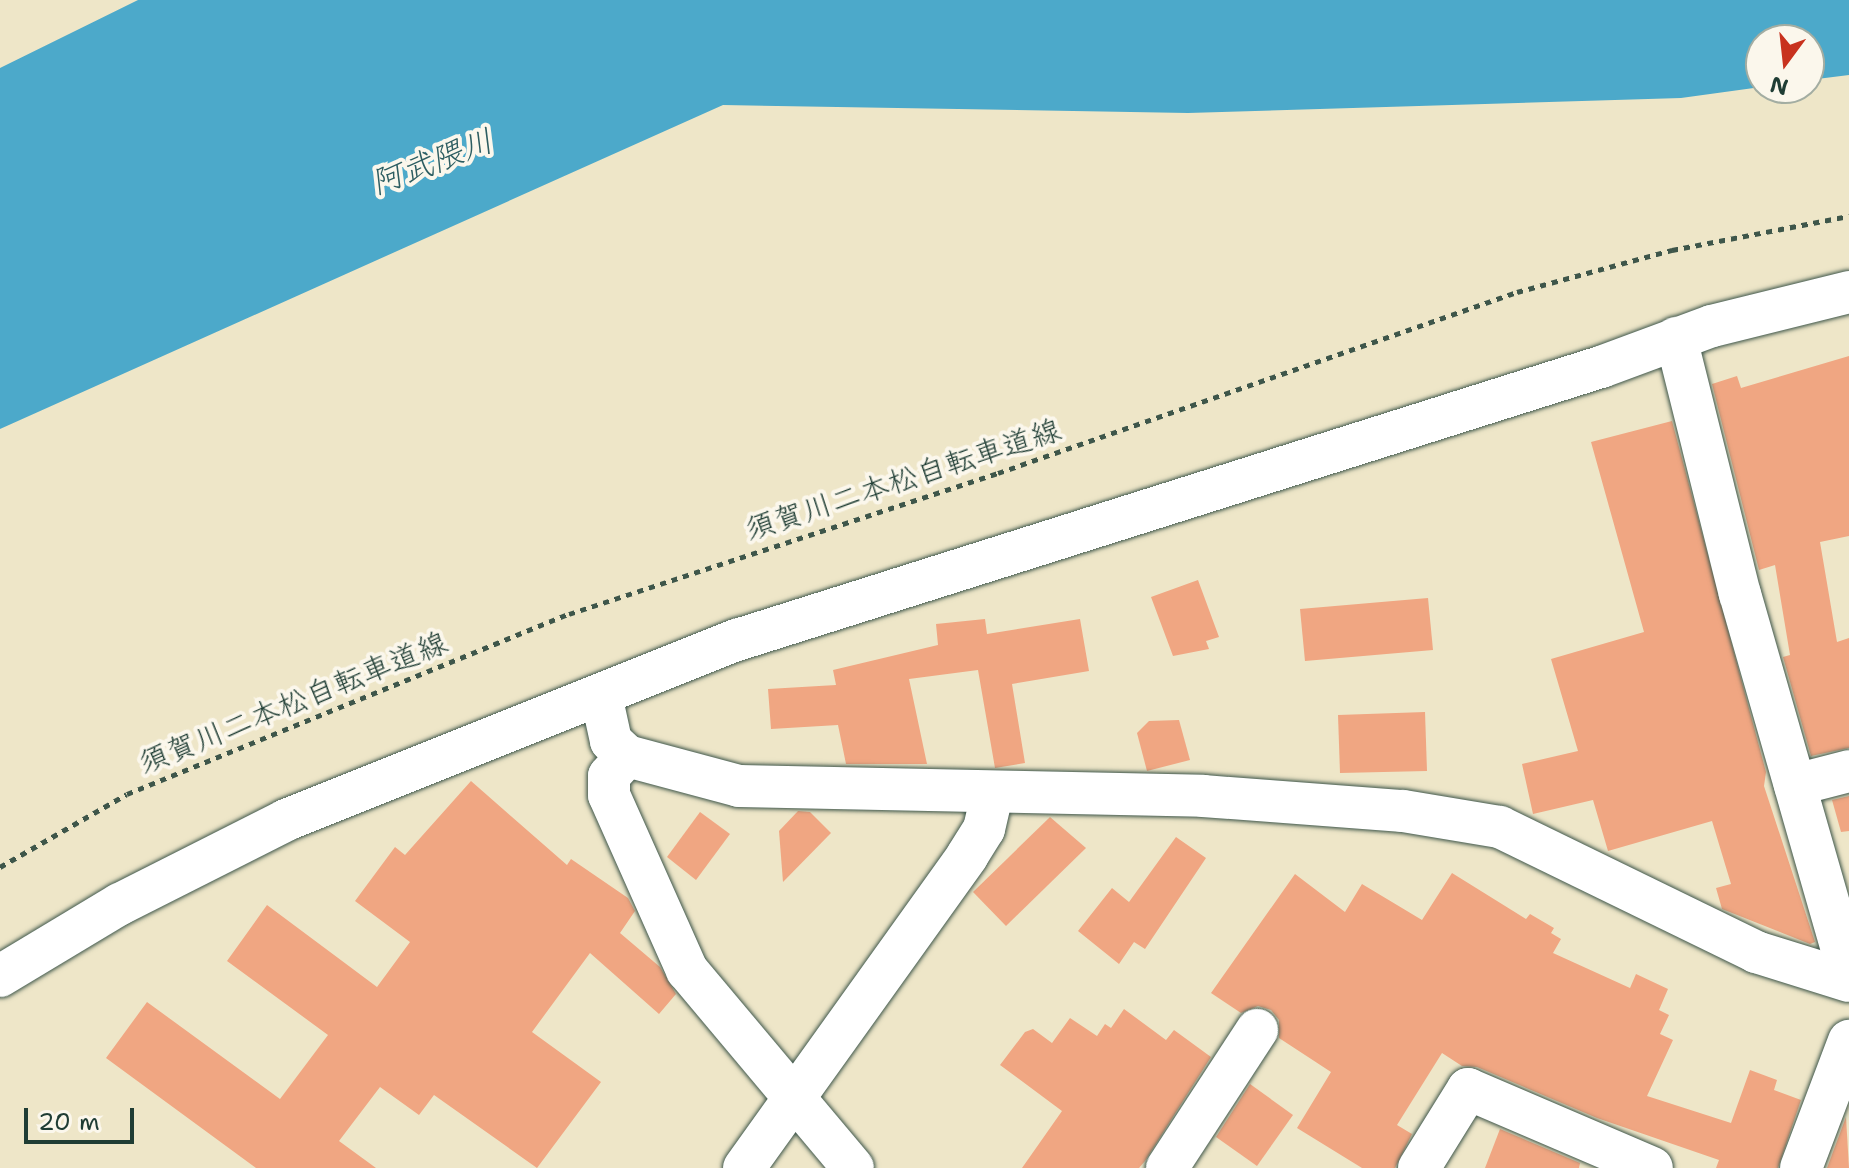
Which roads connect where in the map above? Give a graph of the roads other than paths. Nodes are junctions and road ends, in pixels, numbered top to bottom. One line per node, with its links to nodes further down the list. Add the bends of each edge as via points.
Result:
1 (1849, 292): 2 (street)
2 (1676, 338): 3 (street, via 1601,367 909,582 737,640); 6 (street, via 1740,594)
3 (601, 695): 4 (street, via 611,741); 9 (street, via 286,820 120,904)
4 (627, 756): 7 (street, via 739,786); 13 (street, via 609,776 609,795 679,954 709,999)
5 (1849, 771): 6 (street)
6 (1795, 785): 8 (street)
7 (992, 793): 10 (street, via 1054,790 1325,804 1500,827 1756,952); 13 (street, via 984,829)
8 (1849, 974)
9 (0, 976)
10 (1849, 981)
11 (1257, 1030): 16 (street)
12 (1849, 1041): 19 (street)
13 (796, 1096): 14 (street); 15 (street)
14 (744, 1168)
15 (853, 1168)
16 (1167, 1168)
17 (1419, 1168): 18 (street, via 1468,1089)
18 (1652, 1168)
19 (1801, 1168)

